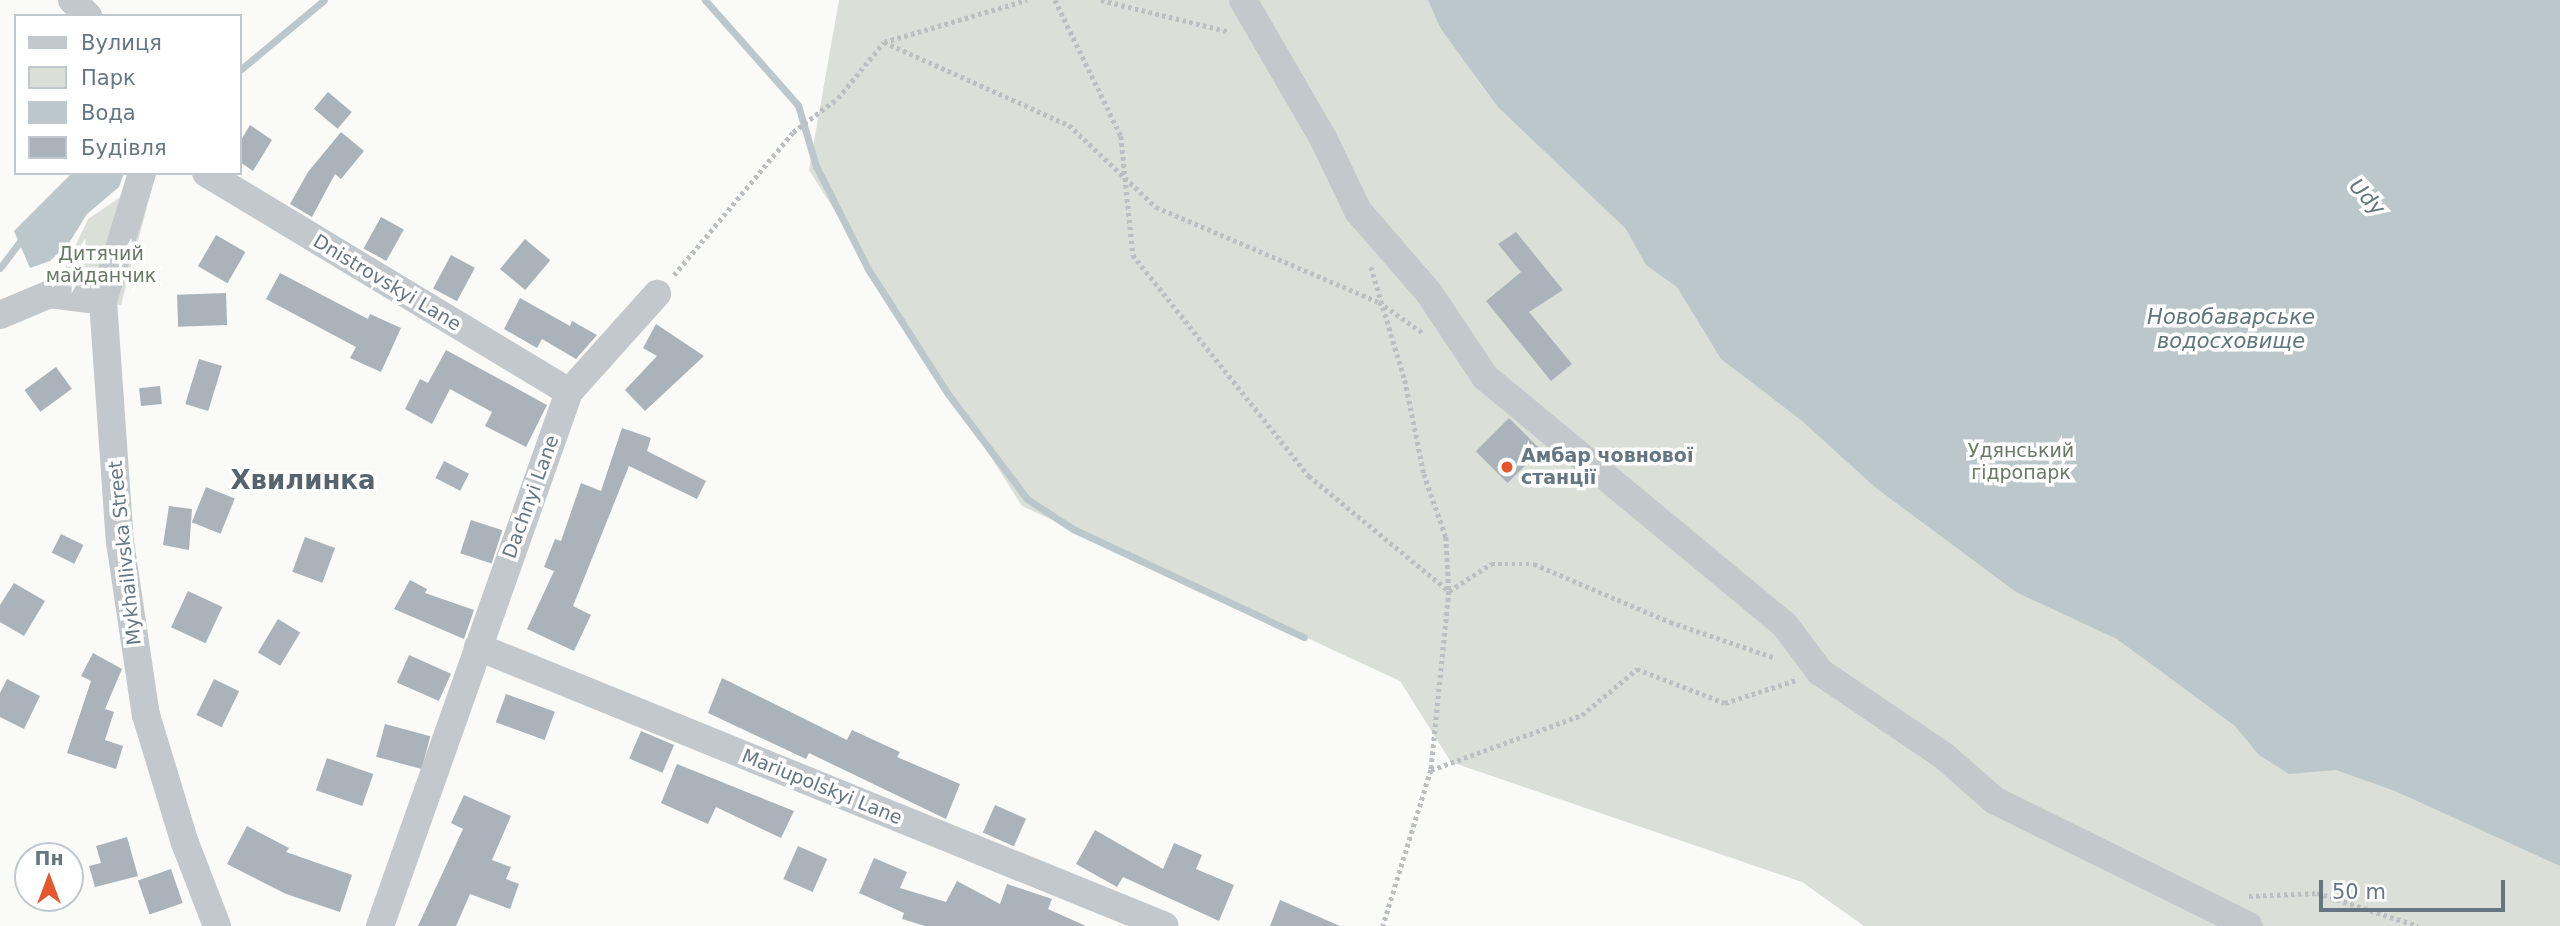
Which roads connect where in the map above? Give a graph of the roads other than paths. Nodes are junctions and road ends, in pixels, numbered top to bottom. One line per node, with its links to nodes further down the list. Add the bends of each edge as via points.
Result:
1 (72, 0): 3 (street)
2 (1243, 0): 14 (street, via 1358,211 1429,293 1485,376 1784,624 1821,672 1944,757 1994,800)
3 (86, 14)
4 (141, 175): 7 (street, Mykhailivska Street)
5 (209, 175): 9 (street, Dnistrovskyi Lane)
6 (657, 294): 9 (street, Dachnyi Lane)
7 (103, 301): 8 (street, via 50,294); 11 (street, Mykhailivska Street, via 120,542 146,715 185,843)
8 (0, 315)
9 (569, 392): 10 (street, Dachnyi Lane)
10 (478, 647): 12 (street, Dachnyi Lane); 13 (street, Mariupolskyi Lane)
11 (217, 926)
12 (380, 926)
13 (1165, 926)
14 (2249, 926)

